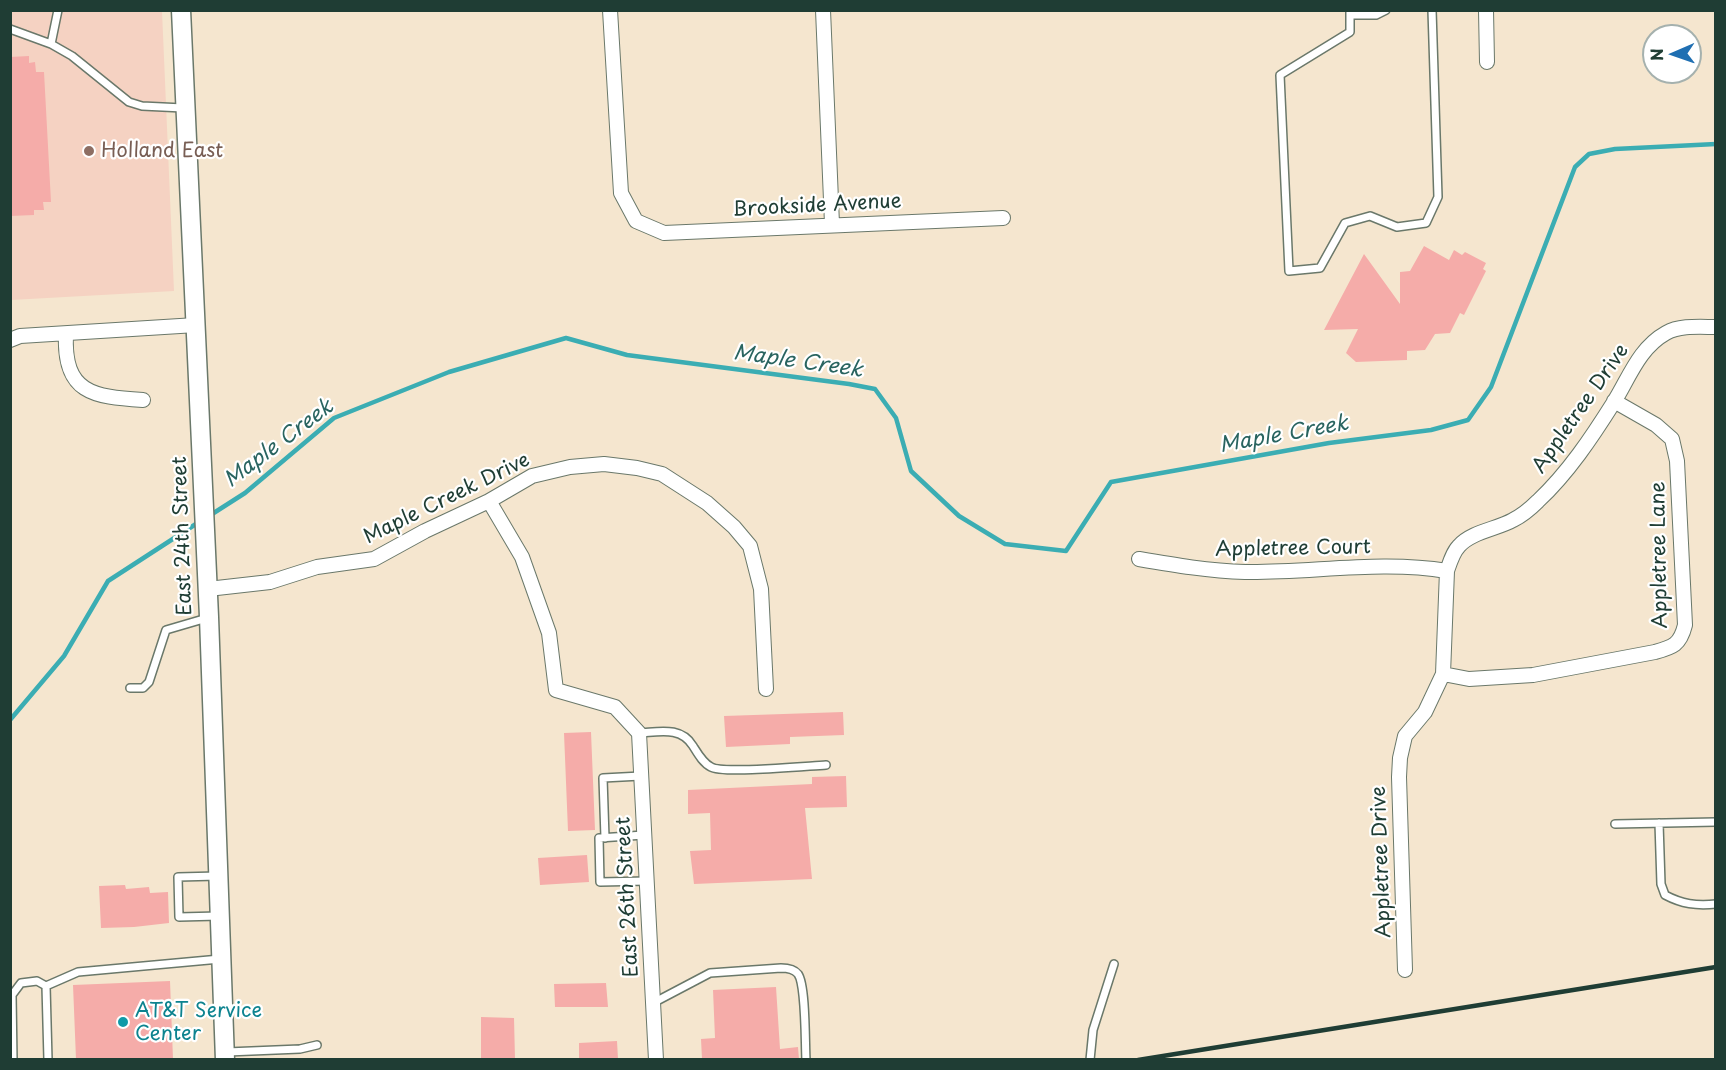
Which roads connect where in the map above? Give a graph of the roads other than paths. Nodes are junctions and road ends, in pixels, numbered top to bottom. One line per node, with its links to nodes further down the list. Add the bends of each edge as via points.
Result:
1 (57, 10): 10 (lane)
2 (181, 10): 12 (street, East 24th Street)
3 (610, 10): 14 (street, Brookside Avenue, via 621,193 636,221 664,233)
4 (823, 10): 14 (street)
5 (1386, 10): 8 (lane, via 1376,15)
6 (1432, 10): 8 (lane, via 1438,197 1426,223 1396,227 1370,216 1345,223 1320,268 1289,271 1280,75 1350,32)
7 (1486, 10): 11 (street)
8 (1350, 13)
9 (10, 29): 10 (lane)
10 (51, 44): 12 (lane, via 129,102)
11 (1487, 62)
12 (186, 108): 15 (street, East 24th Street)
13 (1003, 218): 14 (street, Brookside Avenue)
14 (832, 224)
15 (196, 325): 17 (street); 24 (street, East 24th Street)
16 (1716, 327): 20 (street, Appletree Drive, via 1667,332 1638,359)
17 (66, 334): 18 (street); 19 (street, via 69,371 79,384 111,398)
18 (10, 340)
19 (143, 400)
20 (1614, 401): 23 (street, Appletree Drive, via 1560,478 1537,502 1514,520 1459,545); 26 (street, Appletree Lane, via 1672,439 1677,461 1685,626 1682,637 1673,647 1655,652 1533,675 1469,679)
21 (489, 501): 24 (street, Maple Creek Drive, via 374,559 317,567 270,582); 28 (street, Maple Creek Drive, via 532,476 604,464 662,474 707,503 750,546 761,589); 29 (street, via 522,557 549,633 556,690 615,707)
22 (1139, 559): 23 (street, Appletree Court, via 1246,572 1418,566)
23 (1448, 571): 26 (street, Appletree Drive)
24 (208, 589): 25 (street, East 24th Street)
25 (209, 617): 27 (lane, via 166,630 149,682 142,688); 37 (street, East 24th Street)
26 (1443, 674): 43 (street, Appletree Drive, via 1425,712 1405,736 1400,758)
27 (130, 688)
28 (766, 689)
29 (639, 733): 30 (lane, via 677,732 690,741 712,768); 31 (street, East 26th Street)
30 (826, 765)
31 (641, 776): 35 (street, East 26th Street); 36 (lane, via 603,778)
32 (1716, 822): 33 (lane)
33 (1659, 823): 34 (lane); 39 (lane, via 1661,884 1665,896 1696,906)
34 (1615, 824)
35 (644, 835): 36 (lane); 38 (street, East 26th Street)
36 (605, 837): 38 (lane, via 599,838 600,882)
37 (218, 876): 40 (street, East 24th Street); 40 (lane, via 178,877 179,918)
38 (647, 881): 45 (street, East 26th Street)
39 (1716, 904)
40 (219, 916): 41 (street, East 24th Street)
41 (221, 959): 44 (lane, via 78,972); 47 (street, East 24th Street)
42 (1114, 964): 52 (lane, via 1093,1030)
43 (1405, 970)
44 (46, 986): 48 (lane, via 37,981 21,983 12,995); 49 (lane)
45 (653, 1003): 50 (street, East 26th Street); 51 (lane, via 710,974 790,969 798,974 803,990)
46 (317, 1045): 47 (lane)
47 (224, 1056)
48 (13, 1059)
49 (48, 1059)
50 (656, 1059)
51 (806, 1059)
52 (1090, 1059)

